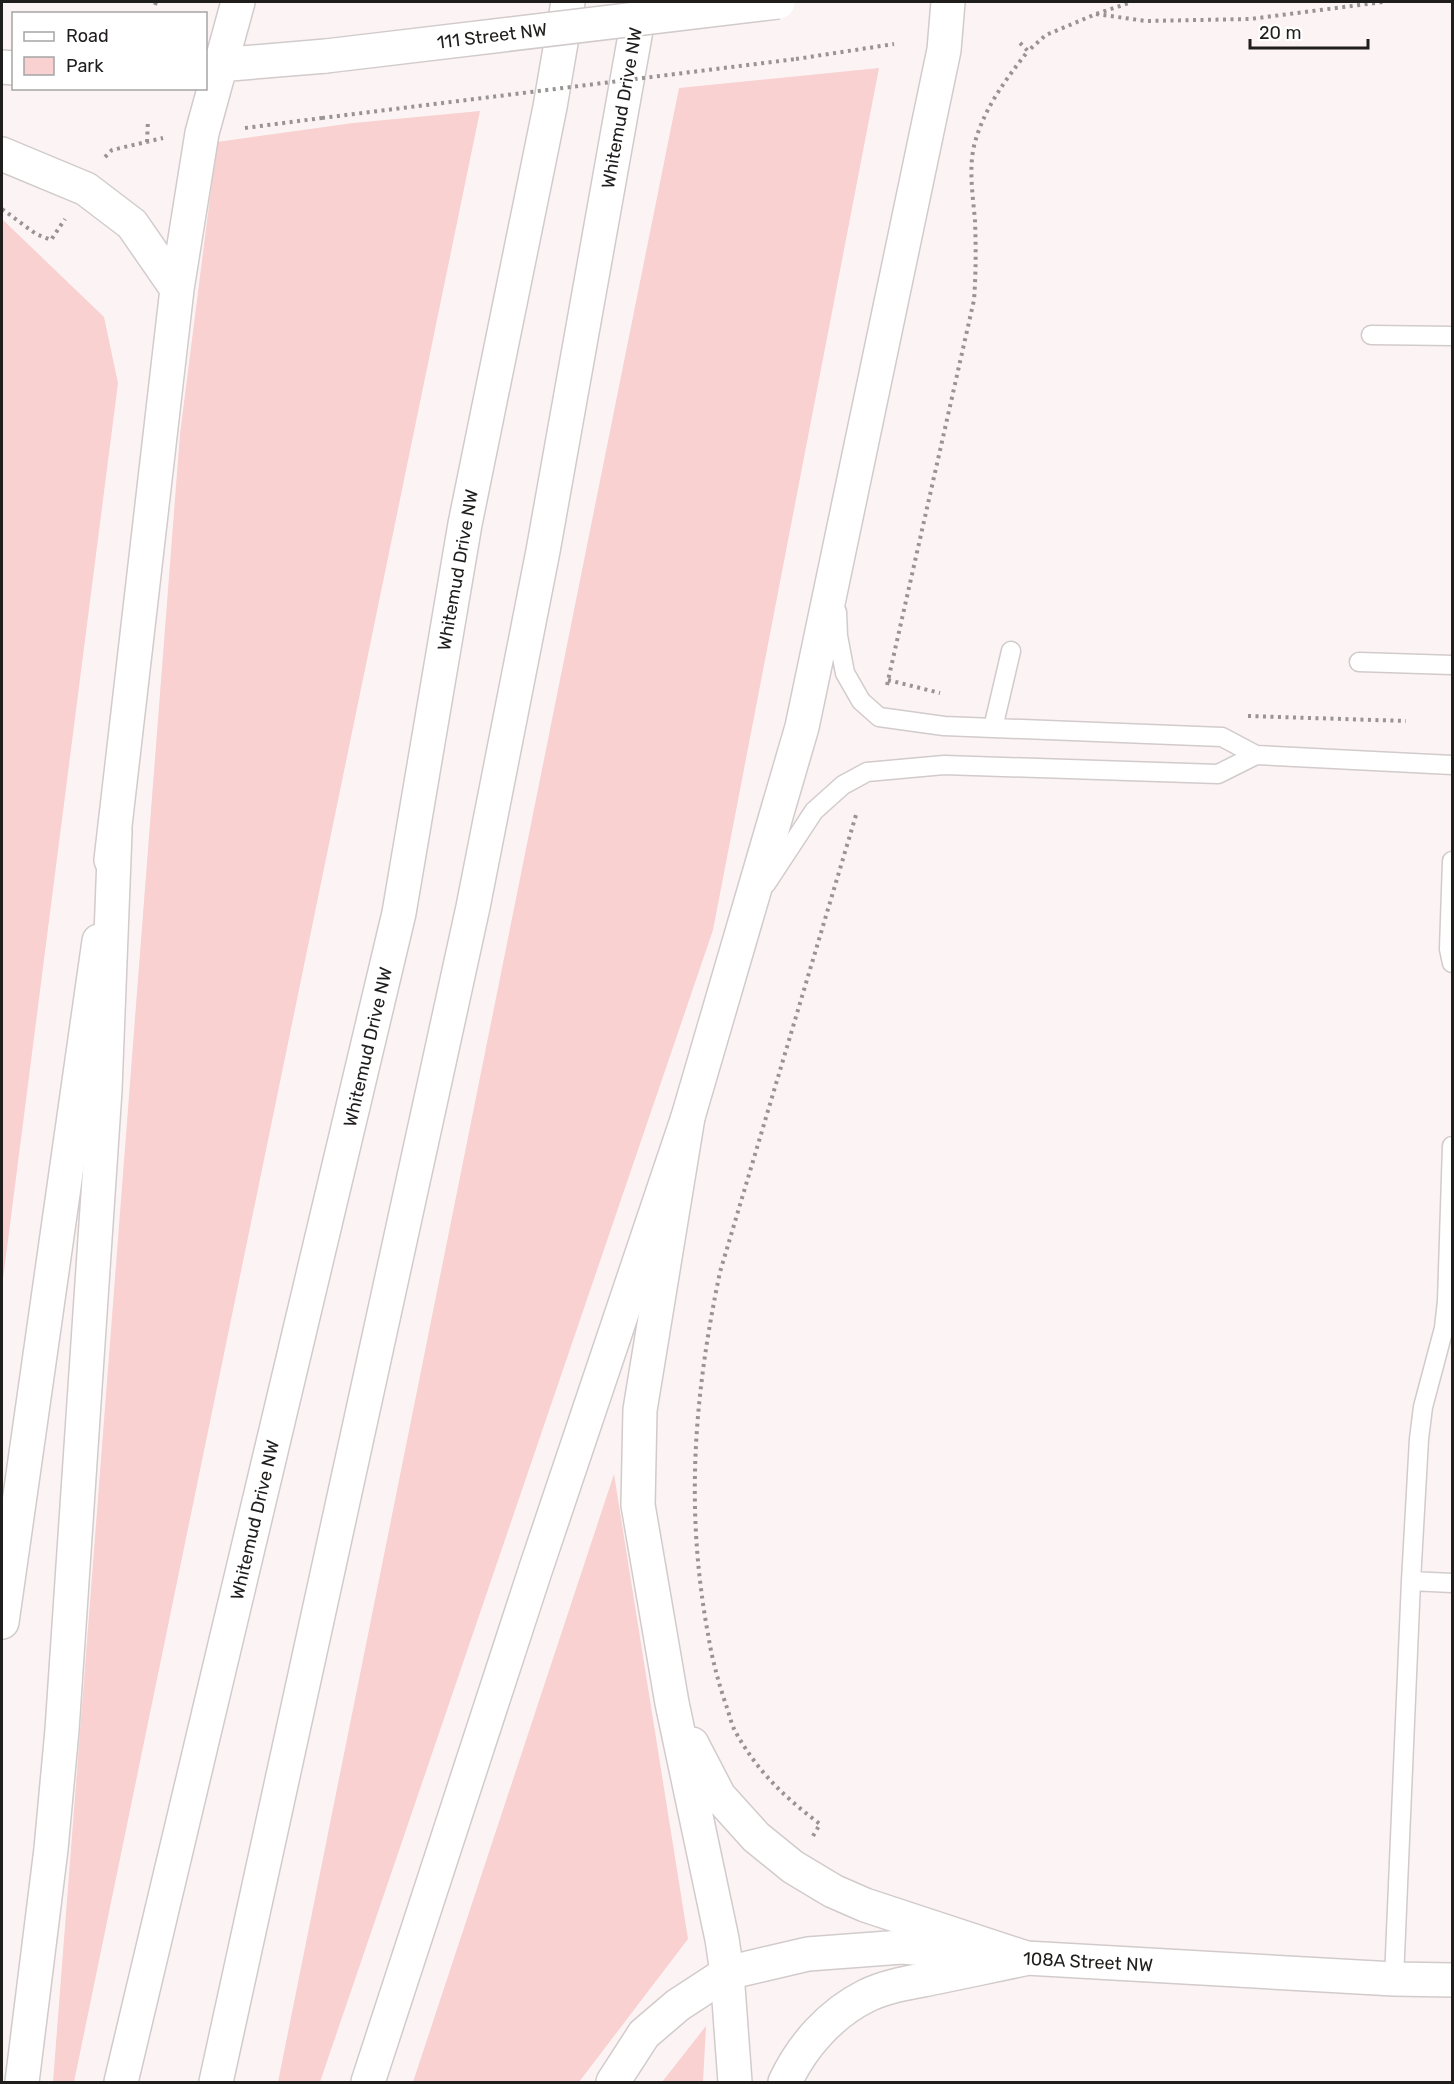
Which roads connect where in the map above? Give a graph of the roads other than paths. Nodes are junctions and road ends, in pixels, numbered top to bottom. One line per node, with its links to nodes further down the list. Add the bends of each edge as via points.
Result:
1 (238, 2): 6 (main road)
2 (568, 2): 33 (main road, Whitemud Drive NW, via 465,524 399,913)
3 (641, 2): 34 (main road, Whitemud Drive NW, via 543,551 473,907)
4 (778, 2): 6 (main road, 111 Street NW, bridge)
5 (948, 2): 11 (main road, via 944,50)
6 (213, 66): 8 (main road)
7 (2, 154): 8 (main road, via 86,189 132,224)
8 (177, 289): 18 (main road)
9 (1371, 335): 10 (lane)
10 (1452, 336)
11 (844, 518): 15 (lane, via 837,593 838,636 845,673 861,701 879,717); 20 (main road, via 802,727)
12 (1011, 651): 15 (lane)
13 (1359, 662): 14 (lane)
14 (1452, 665)
15 (993, 728): 16 (lane, via 1222,737)
16 (1256, 755): 17 (lane); 20 (lane, via 1218,774 944,765 867,772 843,785 814,811)
17 (1452, 765)
18 (115, 832): 26 (main road); 32 (main road, via 105,1090 62,1730)
19 (1452, 861): 21 (lane)
20 (749, 908): 22 (main road)
21 (1452, 963)
22 (688, 1117): 27 (main road, via 640,1410 638,1505); 35 (main road)
23 (1452, 1146): 24 (lane, via 1447,1301 1439,1350 1423,1407)
24 (1411, 1581): 25 (lane); 30 (lane)
25 (1452, 1582)
26 (2, 1622)
27 (672, 1703): 28 (main road, via 719,1796 756,1837 793,1867 865,1905); 29 (main road)
28 (1026, 1958): 29 (main road, 108A Street NW, via 902,1947 808,1954); 30 (main road, 108A Street NW); 38 (main road, via 867,1995 822,2028)
29 (727, 1973): 36 (main road, via 678,2005 644,2034); 37 (main road)
30 (1394, 1979): 31 (main road, 108A Street NW)
31 (1452, 1980)
32 (22, 2082)
33 (121, 2082)
34 (216, 2082)
35 (368, 2082)
36 (613, 2082)
37 (735, 2082)
38 (785, 2082)

